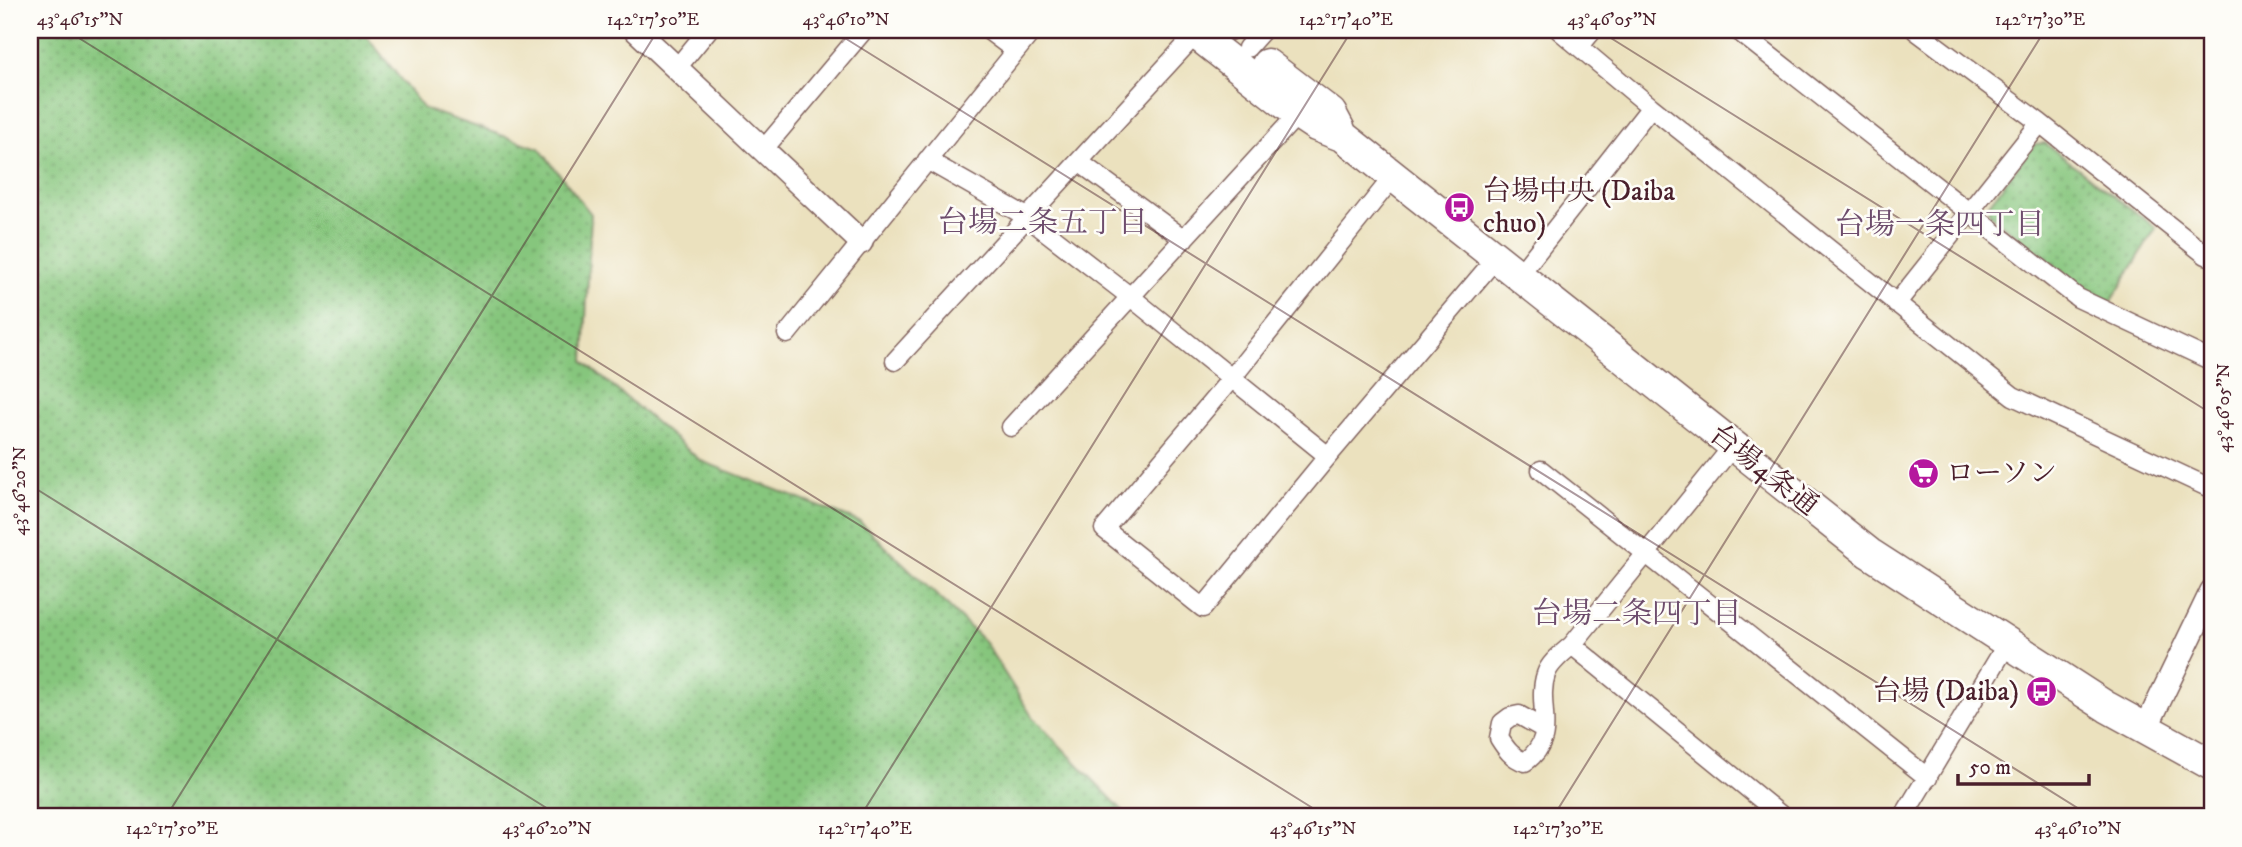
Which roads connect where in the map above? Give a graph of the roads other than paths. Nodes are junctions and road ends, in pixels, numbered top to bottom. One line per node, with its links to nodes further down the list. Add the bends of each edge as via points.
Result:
1 (636, 30): 13 (street)
2 (708, 30): 13 (street)
3 (864, 30): 18 (street)
4 (988, 30): 12 (street)
5 (1033, 30): 12 (street)
6 (1559, 30): 11 (street)
7 (1593, 30): 11 (street)
8 (1737, 30): 22 (street)
9 (1915, 30): 16 (street)
10 (1227, 34): 15 (highway, 台場4条通); 17 (highway, 台場4条通, via 1331,113); 20 (street)
11 (1579, 47): 14 (street)
12 (1016, 51): 19 (street)
13 (676, 69): 18 (street)
14 (1651, 107): 27 (street); 29 (street)
15 (1298, 114): 17 (highway, 台場4条通); 24 (street)
16 (2040, 124): 22 (street); 26 (street)
17 (1344, 137): 21 (highway, 台場4条通)
18 (763, 150): 25 (street)
19 (928, 160): 23 (street); 25 (street)
20 (1079, 162): 23 (street); 24 (street)
21 (1393, 177): 27 (highway, 台場4条通); 33 (street)
22 (1967, 212): 29 (street); 31 (street, via 2078,298)
23 (1027, 217): 28 (street); 32 (street)
24 (1184, 239): 28 (street)
25 (861, 242): 30 (street)
26 (2212, 257)
27 (1508, 267): 35 (highway, 台場4条通); 36 (street)
28 (1132, 298): 33 (street); 34 (street)
29 (1896, 304): 38 (street, via 2013,396)
30 (787, 334)
31 (2212, 360)
32 (895, 361)
33 (1231, 379): 36 (street); 36 (street, via 1104,529 1203,608)
34 (1011, 427)
35 (1733, 446): 39 (street); 41 (highway, 台場4条通, via 1869,553)
36 (1328, 456)
37 (1541, 470): 39 (street)
38 (2212, 489)
39 (1646, 555): 42 (street); 46 (street)
40 (2212, 591): 44 (street)
41 (2007, 644): 44 (highway, 台場4条通); 46 (street)
42 (1572, 645): 43 (street, via 1546,674); 47 (street)
43 (1544, 729)
44 (2146, 730): 45 (highway, 台場4条通)
45 (2212, 765)
46 (1928, 778): 48 (street)
47 (1783, 817)
48 (1903, 817)

